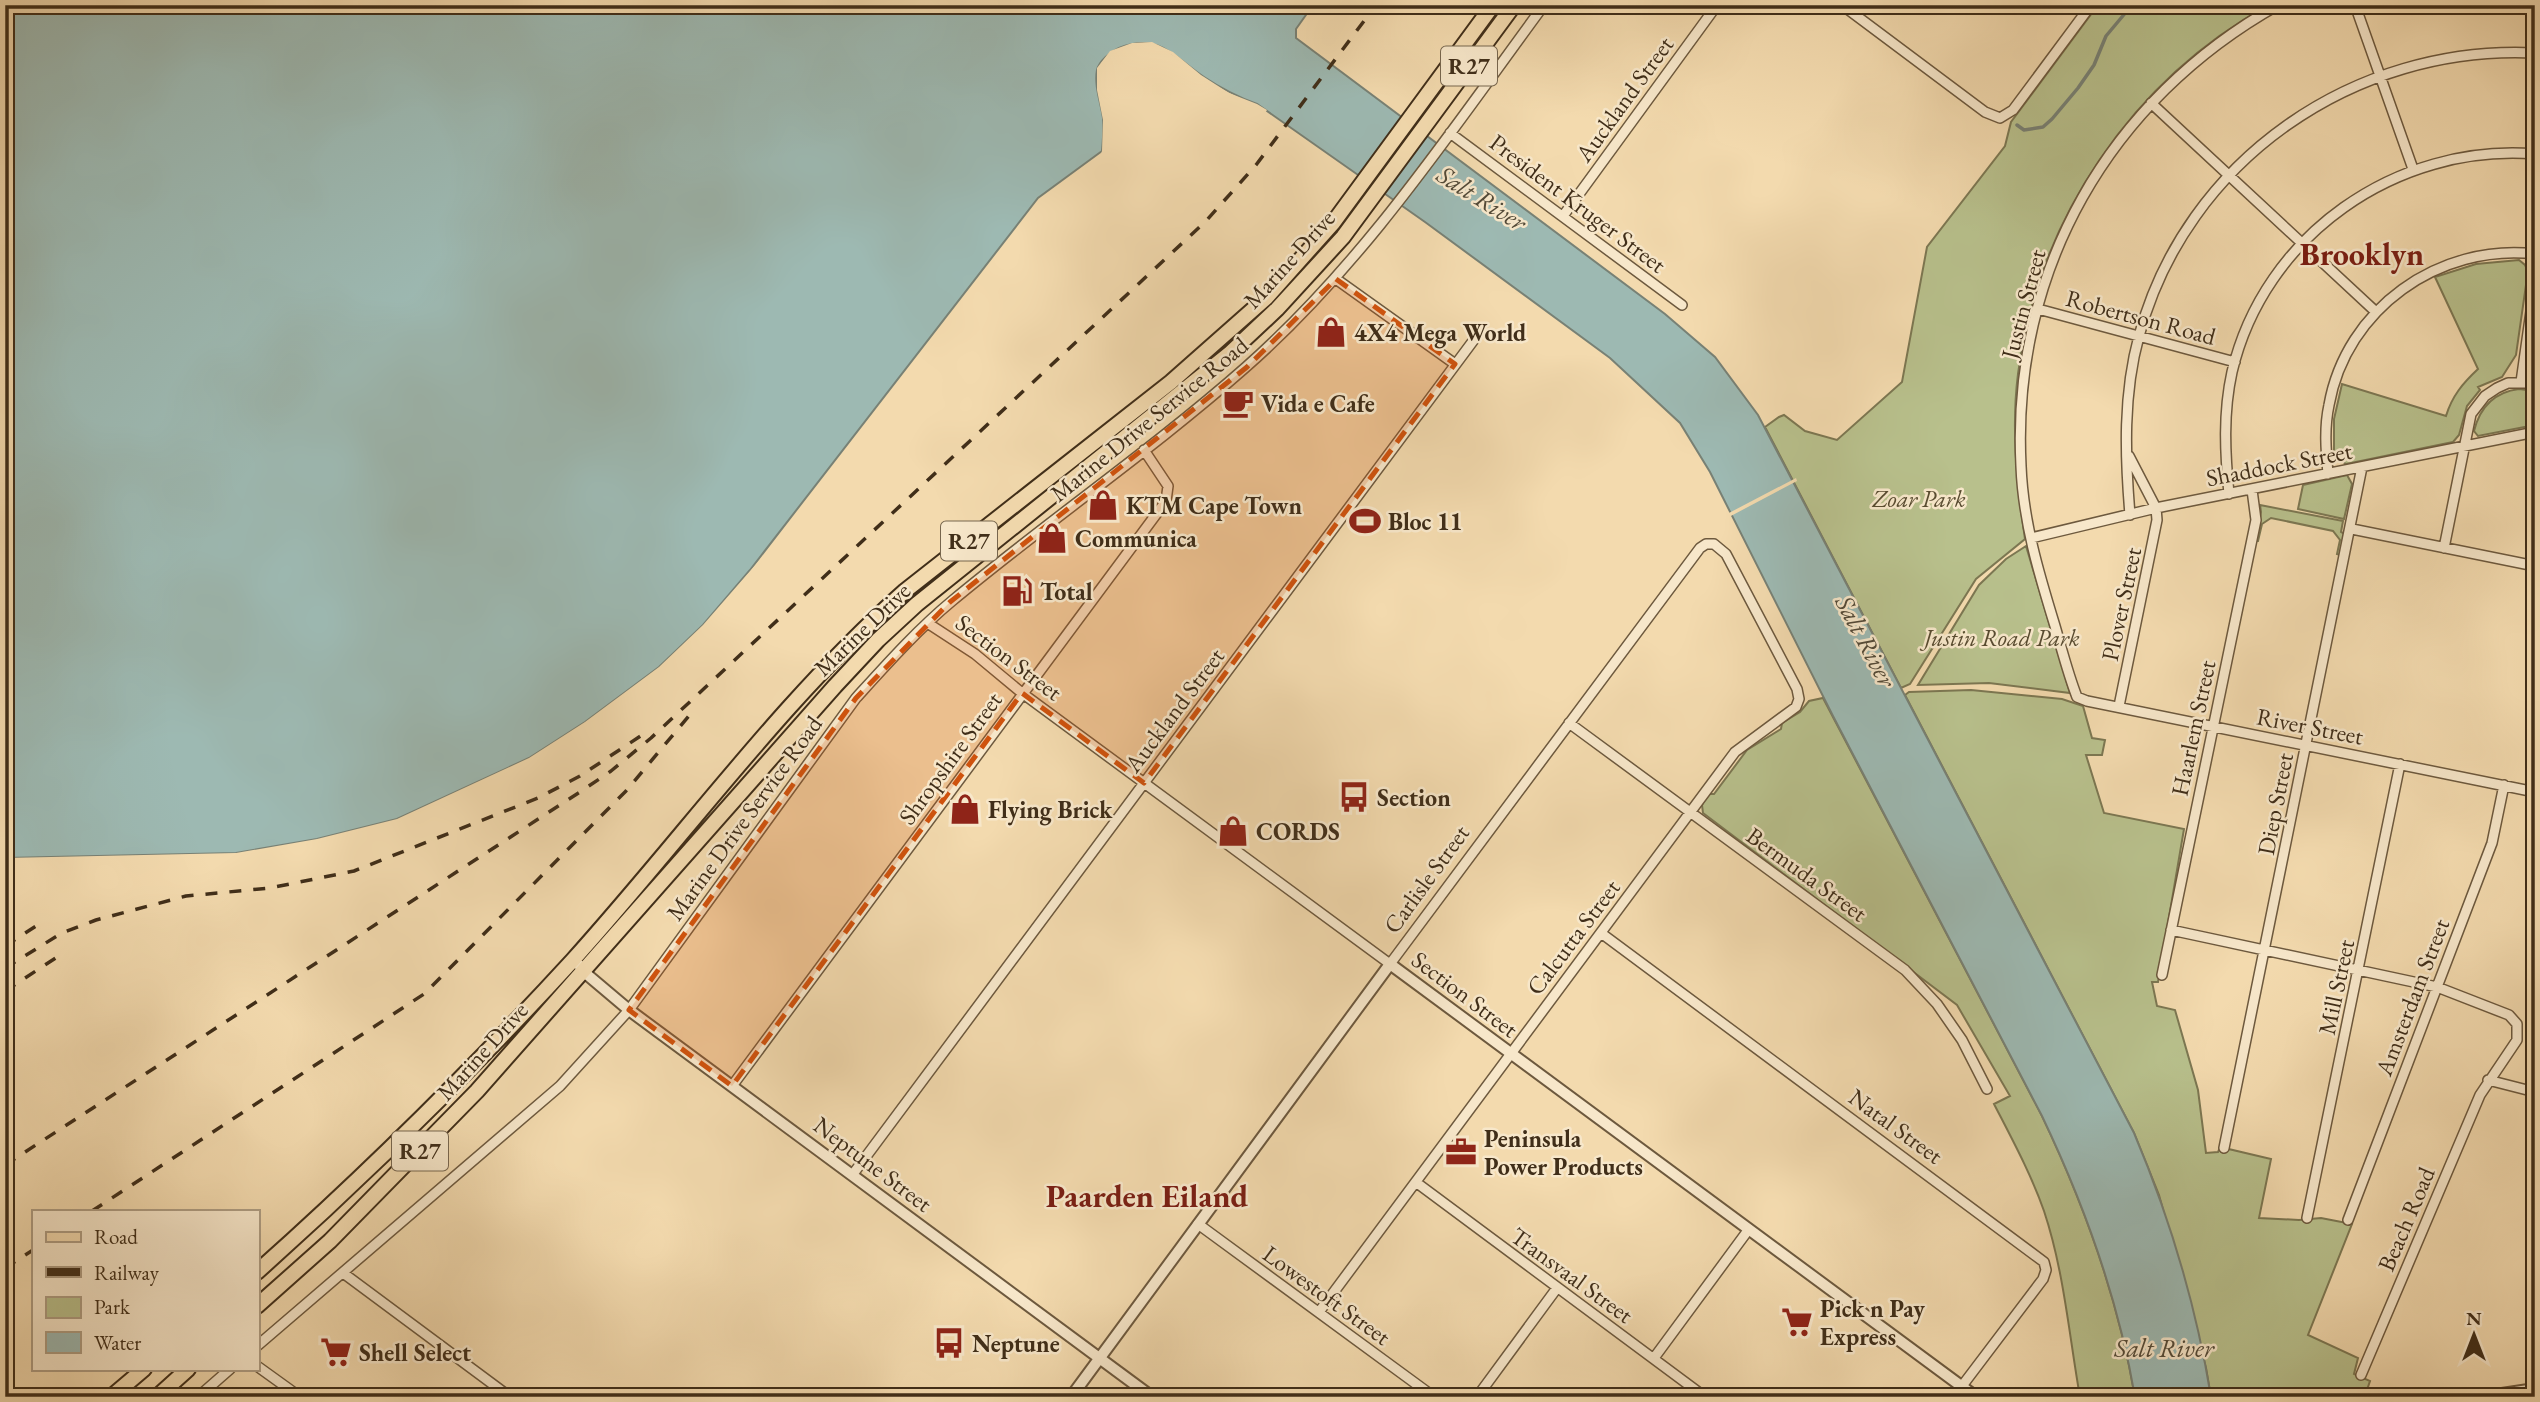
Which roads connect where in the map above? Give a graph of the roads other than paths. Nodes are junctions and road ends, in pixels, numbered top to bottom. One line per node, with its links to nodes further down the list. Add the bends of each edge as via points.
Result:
1 (1493, 5): 60 (main road, Marine Drive / R27, via 1351,198 1266,298 1171,382 864,628)
2 (1514, 5): 63 (main road, Marine Drive / R27, via 1343,237 1277,309 1229,354 878,639)
3 (1544, 5): 12 (street, Marine Drive Service Road)
4 (1717, 5): 16 (street, Auckland Street)
5 (1842, 5): 6 (street, via 1985,113 2000,118 2013,110)
6 (2091, 5)
7 (2278, 5): 11 (street, Justin Street, via 2227,36)
8 (2355, 5): 10 (street)
9 (2535, 53): 10 (street, via 2455,56)
10 (2380, 75): 14 (street); 15 (street, via 2298,116)
11 (2151, 103): 15 (street); 22 (street, Justin Street, via 2112,151 2067,225)
12 (1450, 133): 16 (street, President Kruger Street); 19 (street, Marine Drive Service Road)
13 (2535, 154): 14 (street, via 2472,155)
14 (2413, 169): 17 (street, via 2357,197)
15 (2227, 175): 17 (street); 24 (street, via 2173,250)
16 (1563, 216): 21 (street, President Kruger Street)
17 (2301, 244): 23 (street); 26 (street, via 2260,303)
18 (2535, 254): 23 (street, via 2490,254 2448,264 2413,282)
19 (1336, 279): 27 (street); 32 (street, Marine Drive Service Road, via 1247,367)
20 (2535, 283): 28 (street)
21 (1682, 305)
22 (2038, 309): 24 (street, Robertson Road); 41 (street, Justin Street, via 2028,346 2021,407 2021,467)
23 (2376, 312): 35 (street, via 2346,353 2333,387 2325,435)
24 (2139, 336): 26 (street, Robertson Road); 33 (street, via 2127,402)
25 (1476, 337): 27 (street, Auckland Street)
26 (2235, 362): 37 (street, via 2225,428)
27 (1455, 364): 53 (street, Auckland Street)
28 (2521, 382): 29 (street); 31 (street, via 2497,388 2478,404 2471,414)
29 (2535, 383)
30 (2535, 432): 31 (street, Shaddock Street)
31 (2465, 447): 34 (street, Shaddock Street); 42 (street)
32 (1144, 450): 44 (street, Marine Drive Service Road, via 950,602); 45 (street, Shropshire Street, via 1168,486 1166,500)
33 (2129, 454): 38 (street); 39 (street)
34 (2362, 467): 35 (street, Shaddock Street); 40 (street, Diep Street)
35 (2328, 474): 36 (street, Shaddock Street)
36 (2252, 490): 37 (street, Shaddock Street); 50 (street, Haarlem Street, via 2256,520)
37 (2229, 494): 38 (street, Shaddock Street)
38 (2156, 508): 39 (street, Shaddock Street); 48 (street, Plover Street)
39 (2130, 515): 41 (street, Shaddock Street)
40 (2351, 529): 42 (street); 51 (street, Diep Street)
41 (2031, 538): 46 (street, Justin Street)
42 (2444, 548): 43 (street)
43 (2535, 566)
44 (929, 624): 45 (street, Section Street); 66 (street, Marine Drive Service Road, via 856,698)
45 (1022, 693): 53 (street, Section Street); 69 (street, Shropshire Street)
46 (2077, 697): 48 (street, River Street)
47 (1798, 703): 49 (street, Carlisle Street, via 1797,689 1726,554 1710,543 1694,555); 56 (street, Calcutta Street, via 1741,746)
48 (2119, 706): 50 (street, River Street)
49 (1569, 723): 56 (street, Bermuda Street); 61 (street, Carlisle Street)
50 (2213, 726): 51 (street, River Street); 57 (street, Haarlem Street)
51 (2306, 745): 52 (street, River Street); 59 (street, Diep Street)
52 (2400, 764): 54 (street, River Street); 62 (street, Mill Street)
53 (1144, 783): 61 (street, Section Street); 73 (street, Auckland Street)
54 (2504, 786): 55 (street, River Street); 65 (street, Amsterdam Street, via 2492,843)
55 (2535, 792)
56 (1689, 812): 58 (street, Calcutta Street); 70 (street, Bermuda Street, via 1905,970 1962,1040)
57 (2171, 930): 59 (street); 64 (street, Haarlem Street)
58 (1601, 933): 67 (street, Calcutta Street); 93 (street, Natal Street, via 2043,1262 2043,1279)
59 (2265, 950): 62 (street); 72 (street, Diep Street)
60 (574, 958): 63 (street, Neptune Street); 79 (main road, Marine Drive / R27, via 467,1073)
61 (1390, 964): 67 (street, Section Street); 77 (street, Carlisle Street)
62 (2359, 970): 65 (street); 75 (street, Mill Street)
63 (584, 972): 66 (street, Neptune Street); 82 (main road, Marine Drive / R27, via 399,1172)
64 (2162, 975)
65 (2437, 987): 68 (street, Beach Road, via 2509,1015 2518,1027 2515,1044); 76 (street, Amsterdam Street)
66 (629, 1010): 69 (street, Neptune Street); 80 (street, Marine Drive Service Road, via 560,1086)
67 (1510, 1054): 74 (street, Calcutta Street); 78 (street, Section Street)
68 (2488, 1080): 71 (street); 91 (street, Beach Road)
69 (732, 1086): 73 (street, Neptune Street)
70 (1987, 1089)
71 (2535, 1092)
72 (2224, 1148)
73 (853, 1174): 85 (street, Neptune Street)
74 (1417, 1183): 81 (street, Transvaal Street); 83 (street, Calcutta Street)
75 (2307, 1218)
76 (2348, 1220)
77 (1198, 1224): 83 (street, Lowestoft Street); 85 (street, Carlisle Street)
78 (1749, 1229): 86 (street); 93 (street, Section Street)
79 (259, 1270)
80 (343, 1273): 84 (street, Marine Drive Service Road); 100 (street)
81 (1557, 1287): 86 (street, Transvaal Street); 104 (street)
82 (259, 1304)
83 (1319, 1312): 103 (street, Lowestoft Street)
84 (259, 1344)
85 (1099, 1358): 101 (street, Carlisle Street); 102 (street, Neptune Street)
86 (1654, 1358): 105 (street, Transvaal Street)
87 (259, 1367): 99 (street)
88 (143, 1370): 96 (main road)
89 (187, 1370): 97 (main road)
90 (229, 1370): 98 (street)
91 (2361, 1375)
92 (2535, 1381): 95 (street)
93 (1962, 1386): 106 (street, Section Street)
94 (2535, 1389): 95 (street)
95 (2514, 1392): 107 (street)
96 (111, 1397)
97 (157, 1397)
98 (198, 1397)
99 (300, 1397)
100 (510, 1397)
101 (1071, 1397)
102 (1152, 1397)
103 (1434, 1397)
104 (1477, 1397)
105 (1705, 1397)
106 (1976, 1397)
107 (2482, 1397)

